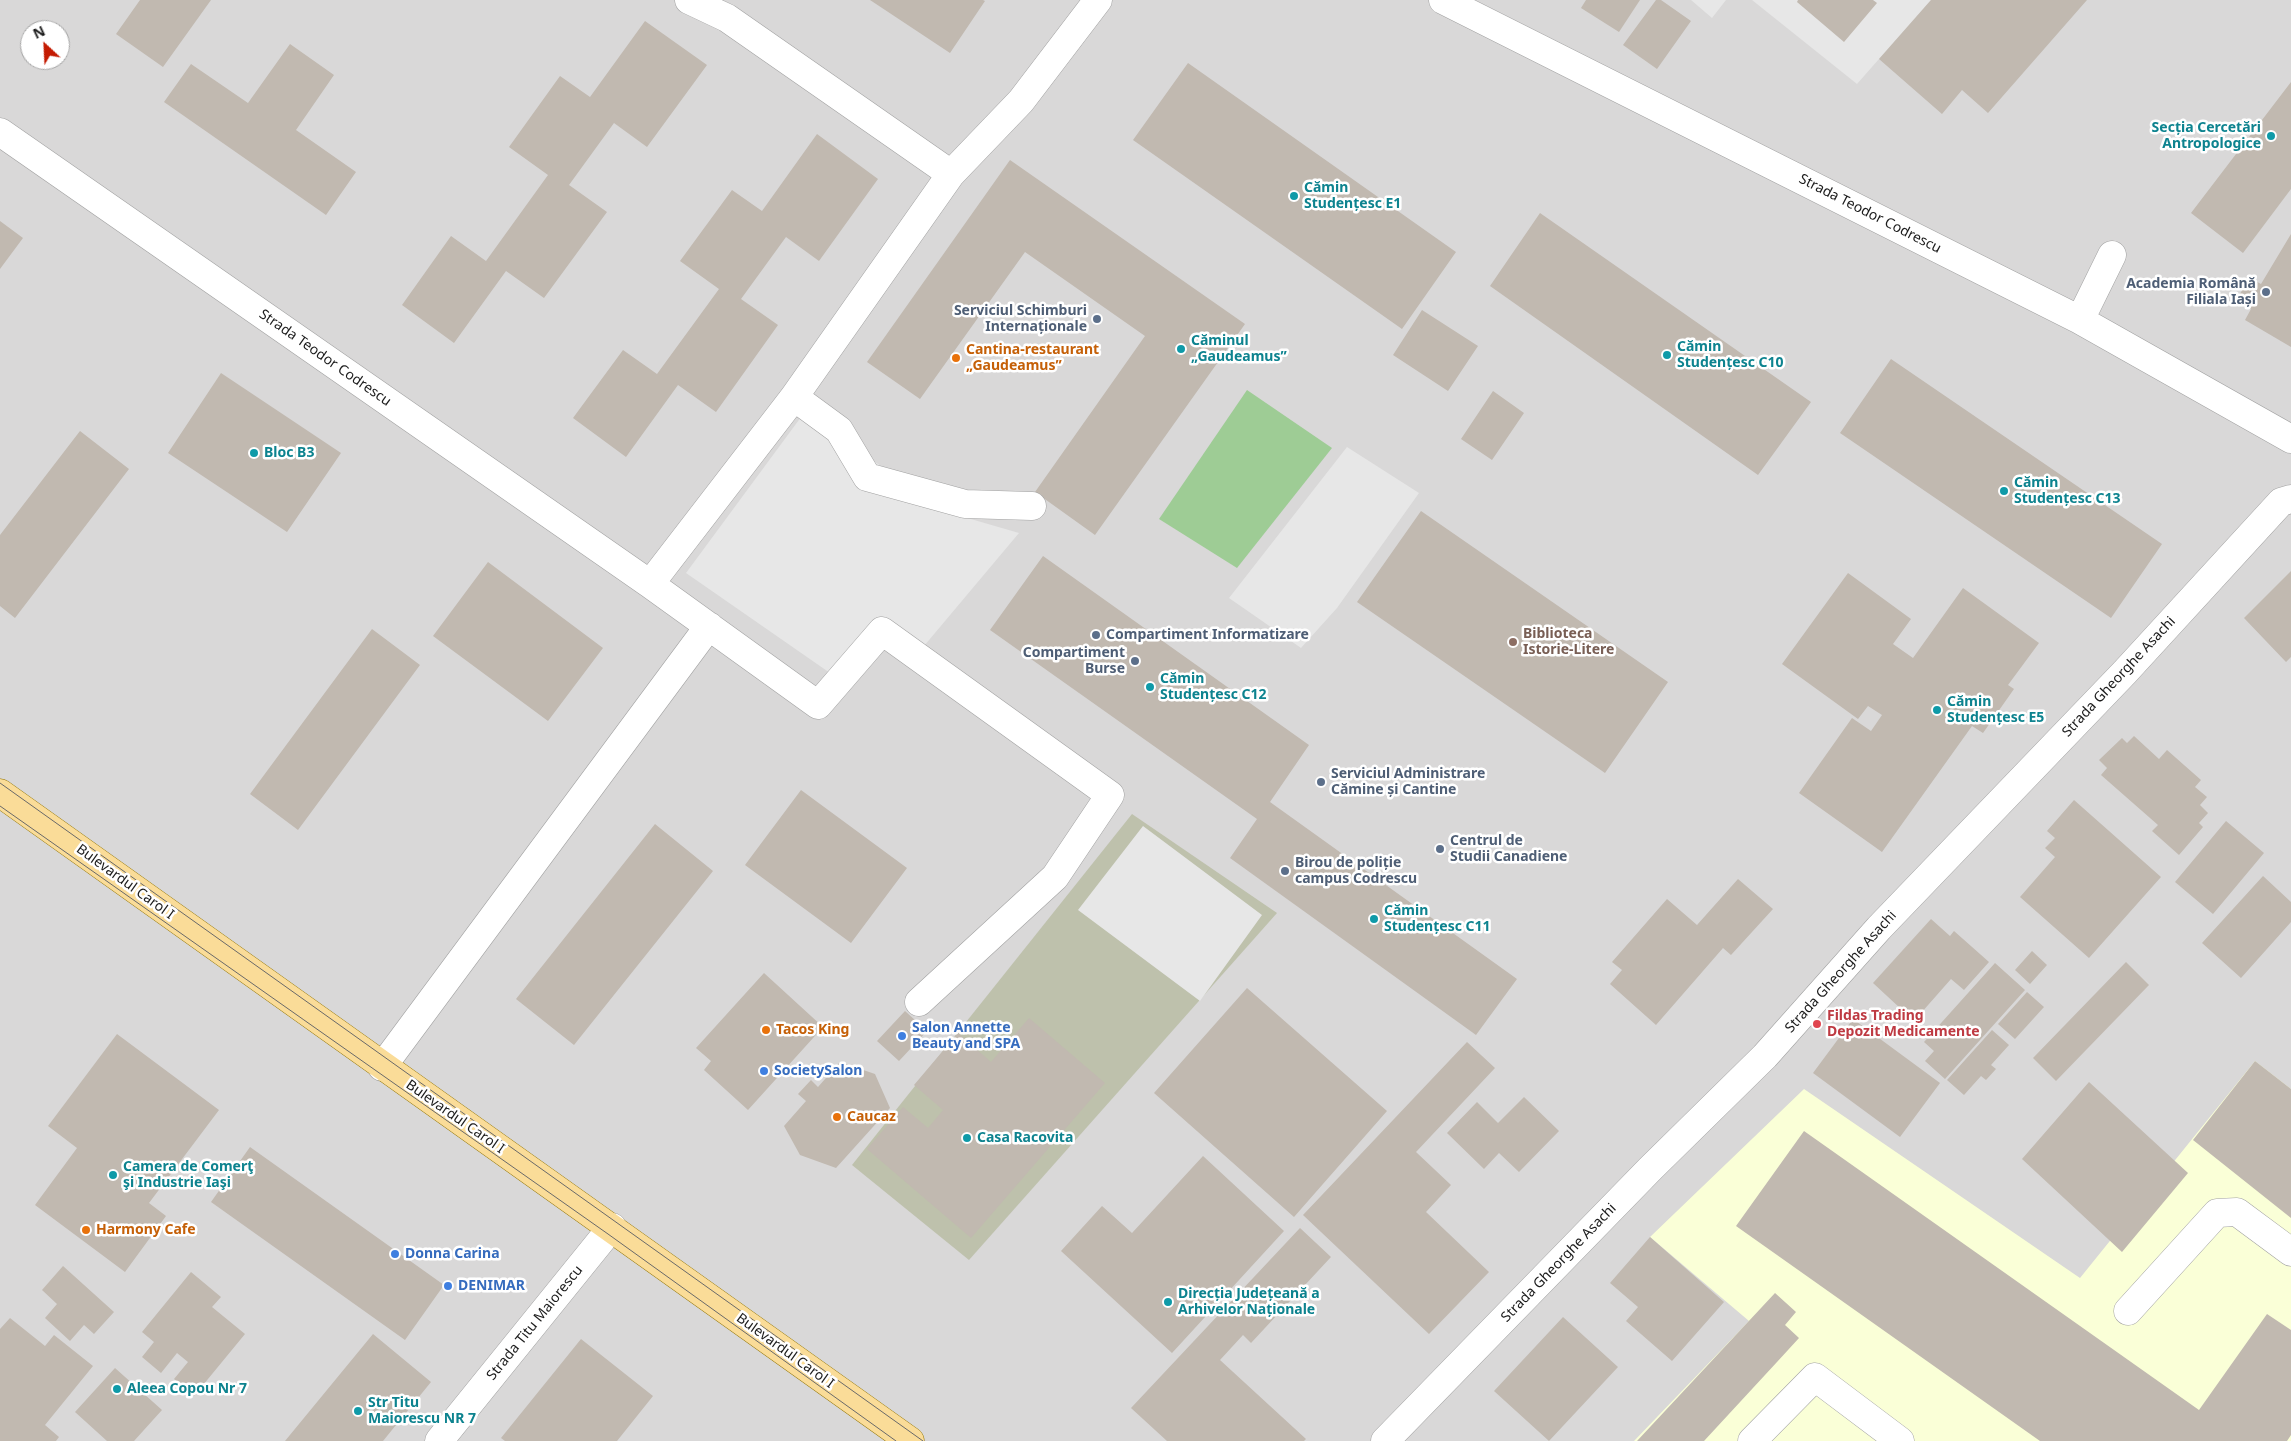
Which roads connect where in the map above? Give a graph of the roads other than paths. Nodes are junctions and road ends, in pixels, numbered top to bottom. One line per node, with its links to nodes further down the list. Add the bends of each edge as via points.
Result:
1 (689, 0): 5 (street, via 727,18)
2 (1098, 0): 5 (street, via 1022,101)
3 (1443, 0): 7 (street, Strada Teodor Codrescu)
4 (0, 132): 12 (street, Strada Teodor Codrescu)
5 (951, 174): 8 (street)
6 (2112, 255): 7 (street)
7 (2080, 320): 9 (street, Strada Teodor Codrescu)
8 (794, 397): 11 (street, via 839,430 867,477 965,504); 12 (street)
9 (2291, 439)
10 (2291, 499): 22 (street, Strada Gheorghe Asachi, via 2281,502 2125,672 1879,928 1765,1056)
11 (1032, 506)
12 (650, 584): 13 (street, Strada Teodor Codrescu)
13 (709, 626): 15 (street, Strada Teodor Codrescu, via 818,705 882,631 1110,795 1055,877); 16 (street)
14 (0, 793): 16 (main road, Bulevardul Carol I)
15 (919, 1002)
16 (382, 1067): 17 (main road, Bulevardul Carol I)
17 (612, 1227): 20 (street, Strada Titu Maiorescu); 21 (main road, Bulevardul Carol I)
18 (2291, 1252): 19 (street, via 2237,1212 2217,1213)
19 (2128, 1311)
20 (439, 1441)
21 (910, 1441)
22 (1385, 1441)
23 (1752, 1441): 24 (street, via 1815,1377)
24 (1900, 1441)

